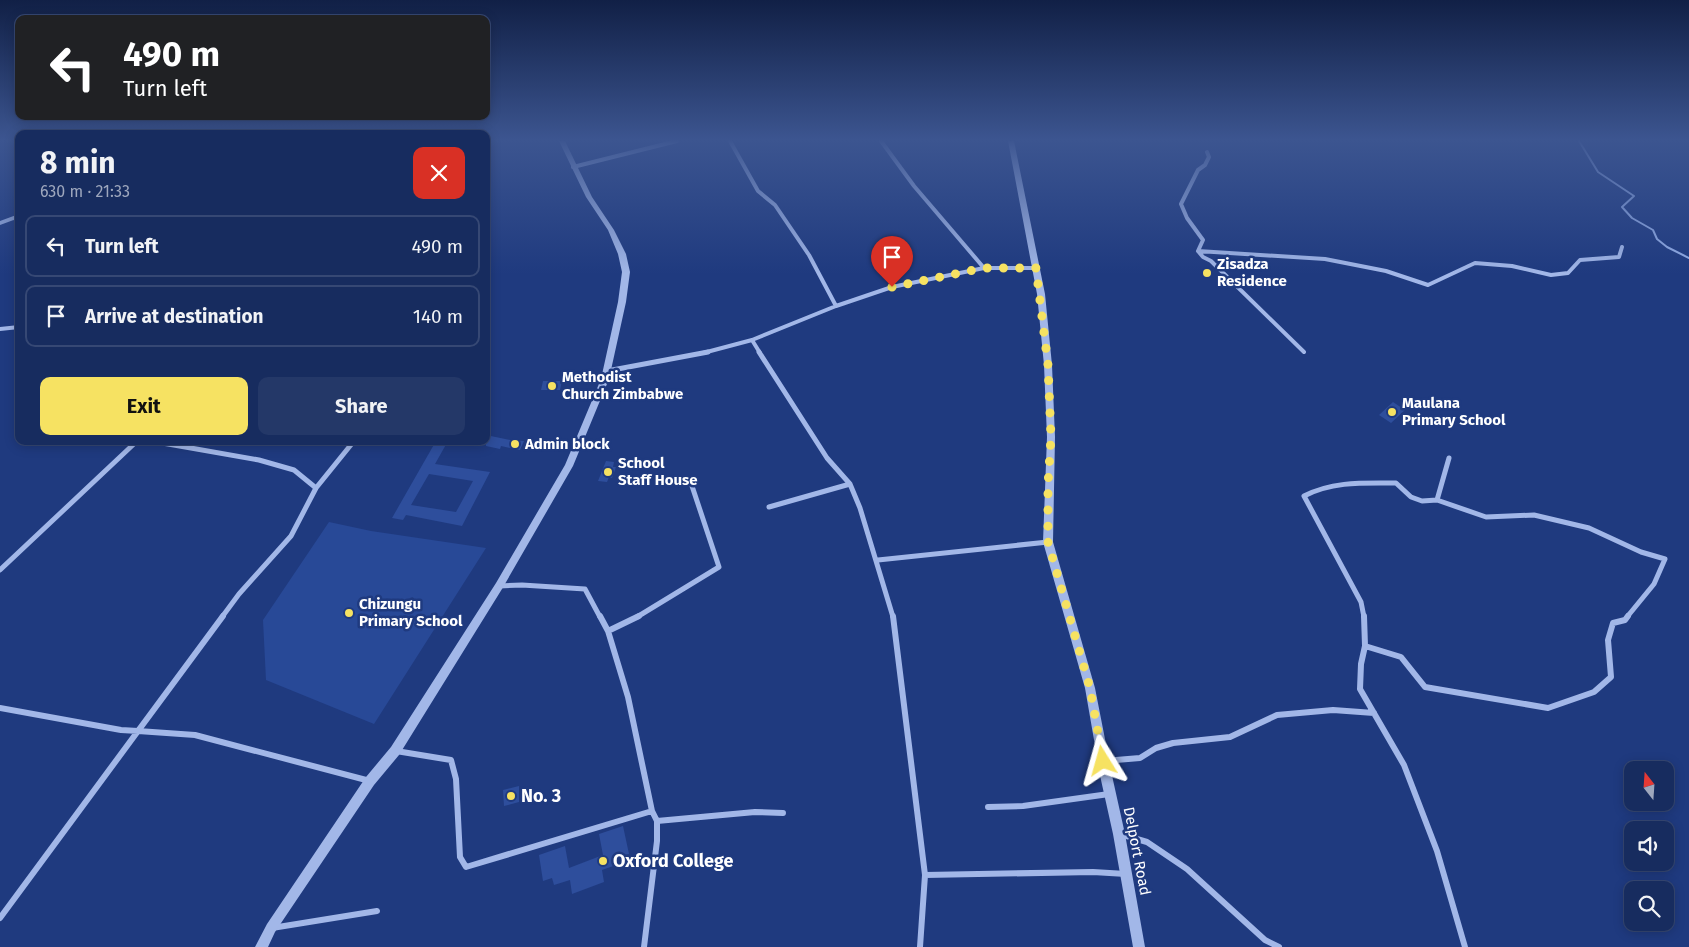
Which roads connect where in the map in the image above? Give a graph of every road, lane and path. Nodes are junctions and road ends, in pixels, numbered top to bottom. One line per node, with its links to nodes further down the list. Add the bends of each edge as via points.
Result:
1 (583, 185): 17 (street, via 611,230 626,272)
2 (755, 185): 12 (street, via 776,205 809,255)
3 (913, 185): 10 (street)
4 (1020, 185): 11 (street, Delport Road)
5 (1190, 185): 9 (street, via 1181,207 1203,240)
6 (15, 218): 7 (street)
7 (0, 223)
8 (1622, 247): 9 (street, via 1618,257 1580,260 1568,273 1551,275 1512,266 1475,263 1428,285 1386,270 1325,259)
9 (1198, 251): 16 (street)
10 (984, 268): 11 (street); 12 (street, via 892,287)
11 (1036, 268): 27 (street, Delport Road, via 1048,365 1051,437)
12 (836, 306): 15 (street)
13 (15, 327): 14 (street)
14 (0, 329)
15 (752, 340): 17 (street, via 692,356); 23 (street, via 827,458)
16 (1304, 352)
17 (607, 371): 30 (street, via 569,466)
18 (133, 445): 29 (street)
19 (174, 445): 24 (street, via 259,460 294,470)
20 (351, 445): 24 (street)
21 (1449, 458): 25 (street)
22 (691, 483): 31 (street, via 719,567 631,621)
23 (850, 484): 26 (street); 28 (street)
24 (316, 488): 35 (street, via 291,536 239,594)
25 (1437, 500): 32 (street, via 1411,498 1396,483 1336,484 1304,496 1361,602); 32 (street, via 1486,517 1534,516 1589,528 1640,552 1665,559 1654,584 1625,620 1613,623 1608,640 1611,677 1594,692 1548,708 1425,687 1401,657)
26 (769, 507)
27 (1048, 542): 28 (street); 37 (street, Delport Road, via 1090,688)
28 (878, 560): 46 (street, via 892,608 898,645)
29 (0, 570)
30 (499, 586): 31 (street, via 585,589); 36 (street)
31 (608, 631): 41 (street, via 628,696)
32 (1365, 646): 34 (street, via 1360,689)
33 (0, 708): 35 (street)
34 (1374, 713): 37 (street, via 1333,710 1277,715 1230,737 1173,743 1140,758); 55 (street, via 1404,765 1434,842)
35 (138, 731): 38 (street, via 195,734); 48 (street)
36 (395, 751): 38 (street); 41 (street, via 451,760 456,779 460,857 466,867)
37 (1103, 761): 39 (street, Delport Road)
38 (370, 781): 49 (street)
39 (1110, 794): 40 (street, via 1023,806); 44 (street, Delport Road)
40 (988, 807)
41 (652, 811): 43 (street)
42 (783, 813): 43 (street, via 756,812)
43 (657, 821): 51 (street)
44 (1119, 834): 45 (street, Delport Road); 54 (street, via 1148,842 1187,869 1265,940)
45 (1126, 874): 46 (street); 53 (street, Delport Road)
46 (925, 875): 52 (street)
47 (377, 911): 49 (street)
48 (0, 918)
49 (271, 928): 50 (street)
50 (261, 947)
51 (644, 947)
52 (920, 947)
53 (1139, 947)
54 (1278, 947)
55 (1465, 947)

